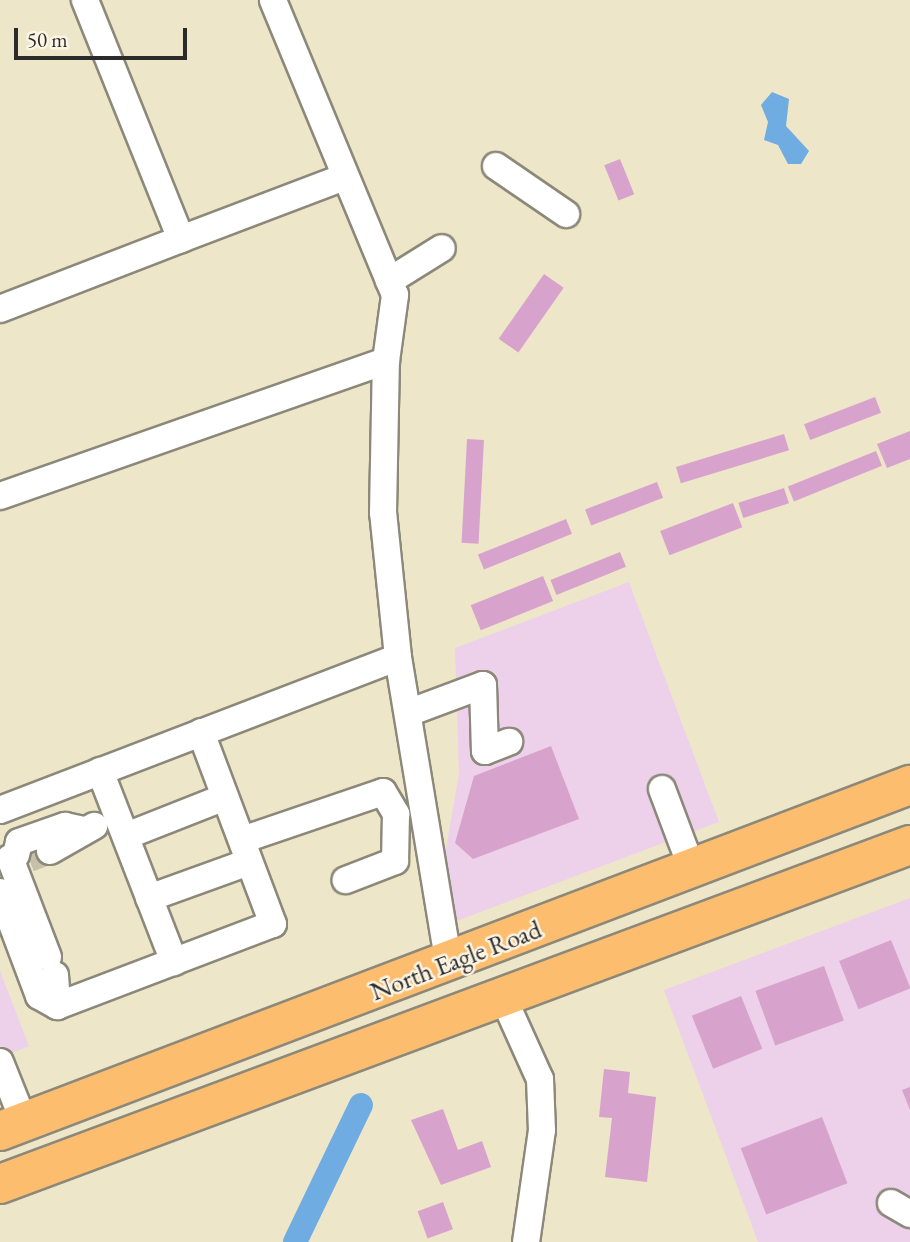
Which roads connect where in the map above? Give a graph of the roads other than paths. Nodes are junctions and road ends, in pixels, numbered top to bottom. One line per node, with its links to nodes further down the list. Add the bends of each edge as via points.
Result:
1 (85, 0): 6 (street)
2 (273, 0): 4 (street)
3 (496, 166): 5 (street)
4 (344, 177): 6 (street); 8 (street)
5 (566, 214)
6 (181, 239): 9 (street)
7 (442, 248): 8 (street)
8 (389, 281): 10 (street, via 395,295)
9 (0, 309)
10 (386, 361): 11 (street); 12 (street, via 383,513)
11 (0, 496)
12 (398, 657): 13 (street); 14 (street)
13 (408, 713): 15 (street, via 482,685 480,740 485,751); 30 (street)
14 (201, 732): 16 (street); 19 (street)
15 (509, 742)
16 (100, 771): 20 (street); 21 (street)
17 (910, 785): 25 (highway, North Eagle Road)
18 (662, 789): 25 (street)
19 (225, 797): 21 (street); 23 (street)
20 (0, 810)
21 (122, 826): 24 (street, via 84,830 65,826 19,842); 28 (street)
22 (910, 845): 31 (highway, North Eagle Road)
23 (245, 851): 26 (street, via 383,792 396,814 395,861); 28 (street); 29 (street, via 273,924)
24 (21, 857): 32 (street, via 52,966)
25 (692, 869): 30 (highway, North Eagle Road)
26 (346, 880)
27 (0, 892): 32 (street, via 39,996)
28 (149, 898): 29 (street)
29 (174, 962): 32 (street)
30 (449, 964): 34 (highway, North Eagle Road)
31 (502, 995): 37 (highway, North Eagle Road); 38 (street, via 540,1079 542,1130)
32 (57, 1006)
33 (0, 1062): 35 (street)
34 (123, 1089): 35 (highway, North Eagle Road); 36 (highway, via 108,1116)
35 (12, 1127)
36 (0, 1155)
37 (0, 1184)
38 (526, 1242)

